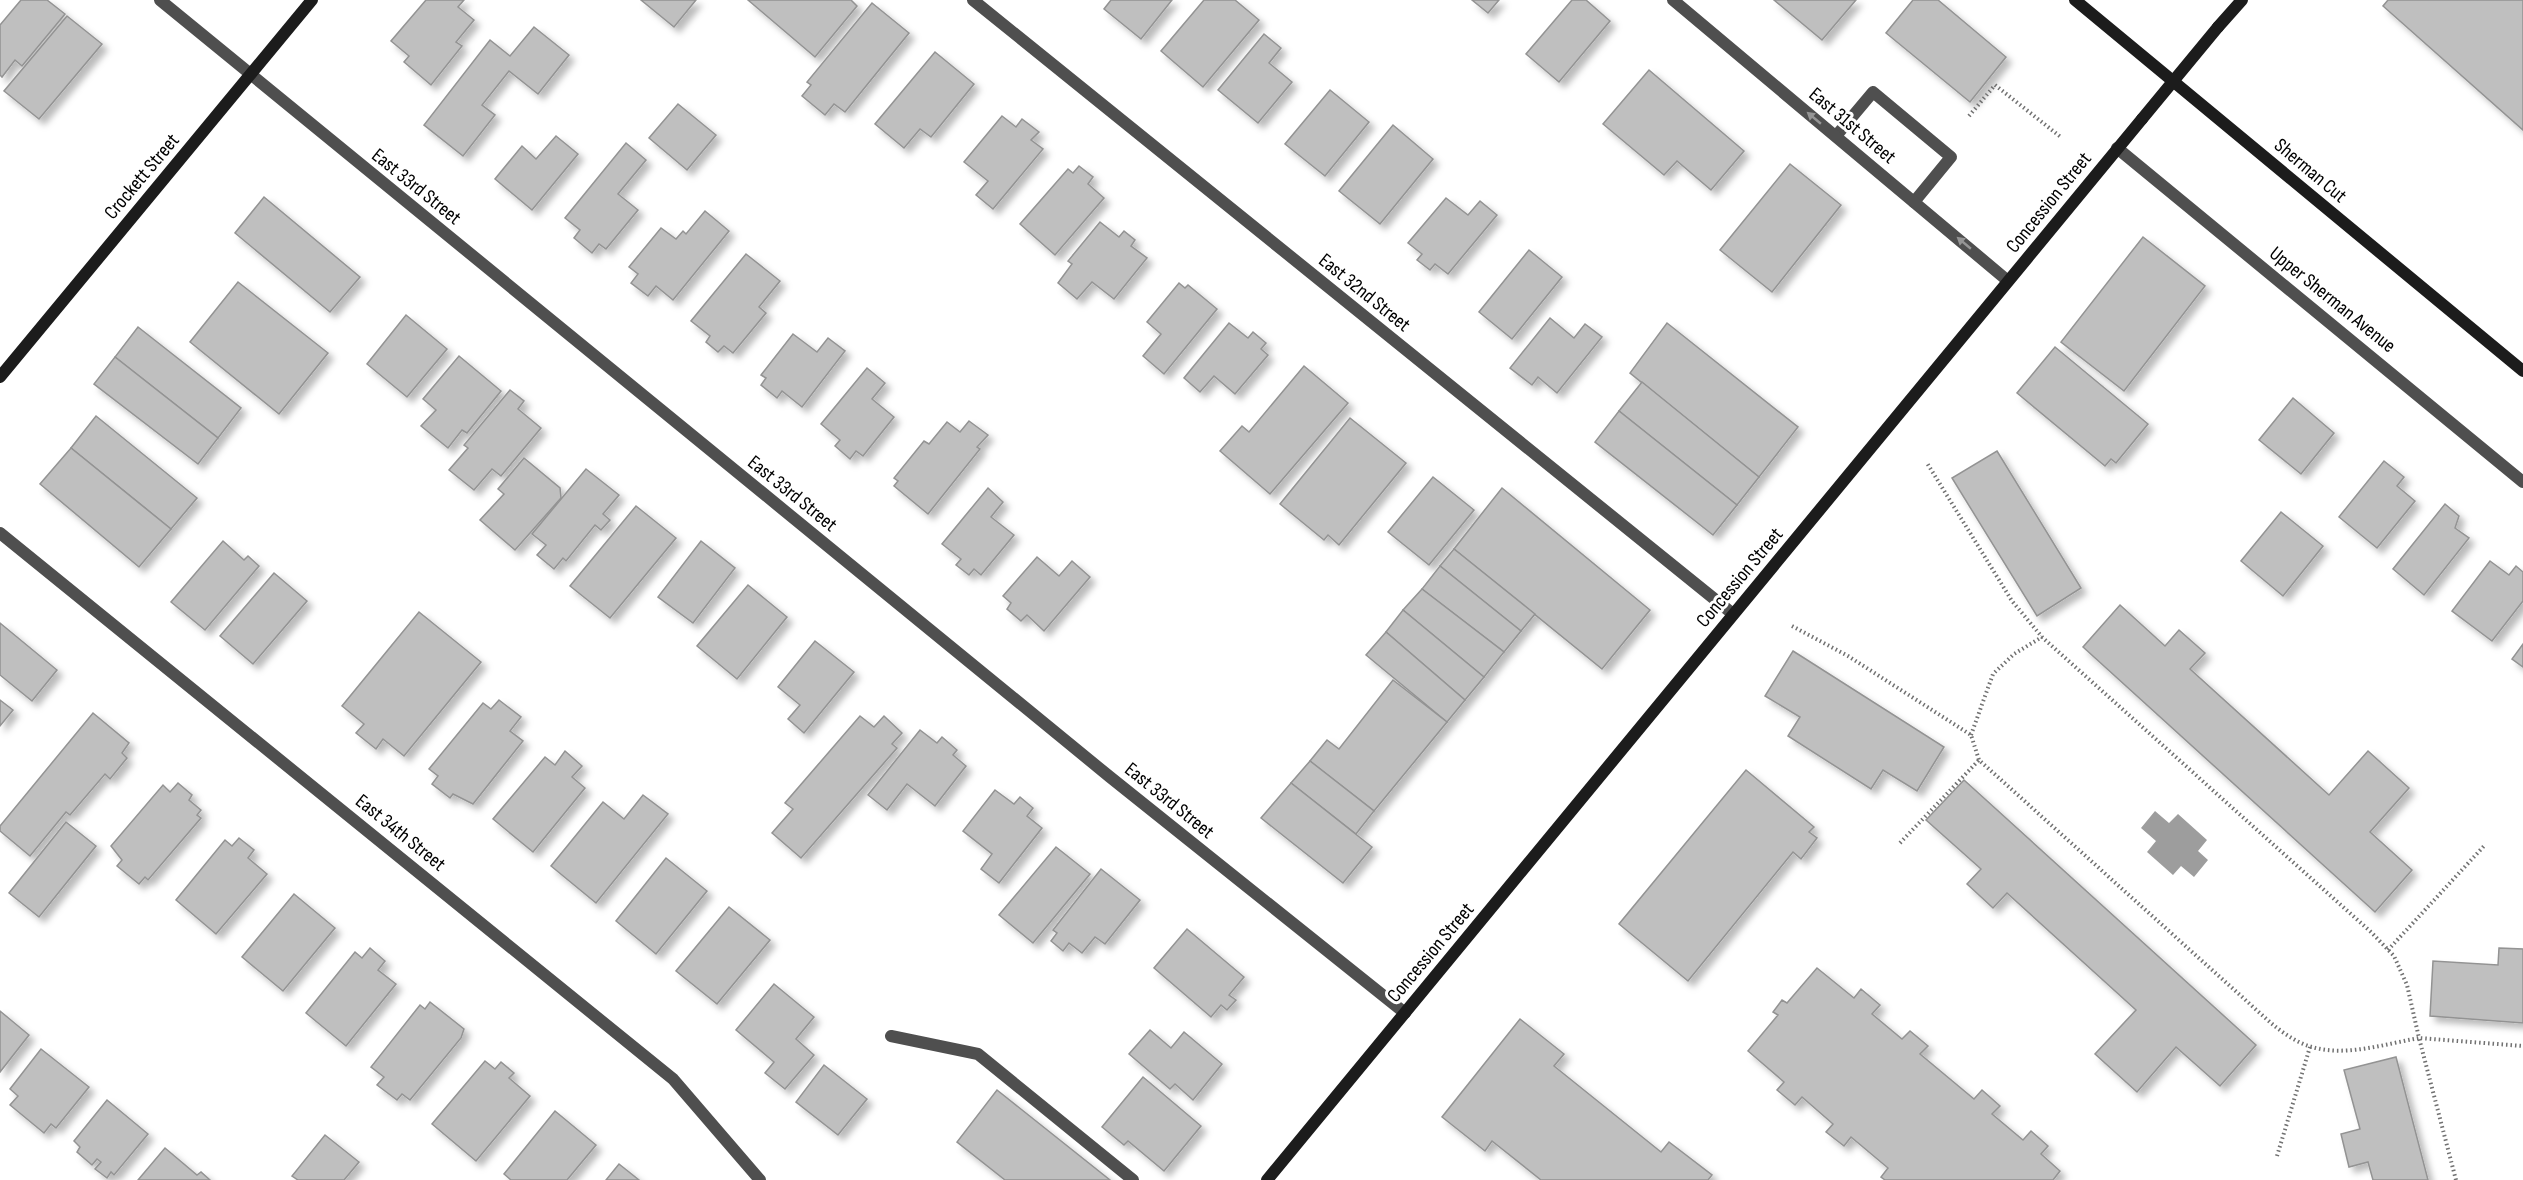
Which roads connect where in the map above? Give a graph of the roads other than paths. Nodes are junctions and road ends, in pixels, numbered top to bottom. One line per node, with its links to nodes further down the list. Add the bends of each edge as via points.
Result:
1 (160, 0): 7 (street, East 33rd Street)
2 (312, 0): 7 (main road, Crockett Street)
3 (973, 0): 16 (street, East 32nd Street)
4 (1673, 0): 8 (street, East 31st Street, one-way to 4)
5 (2075, 0): 12 (main road, Sherman Cut)
6 (2242, 0): 9 (main road, Concession Street, bridge)
7 (250, 75): 13 (main road, Crockett Street); 17 (street, East 33rd Street, via 1110,777)
8 (1836, 136): 10 (street, East 31st Street); 10 (street, via 1873,92 1942,150 1950,157)
9 (2117, 148): 11 (main road, Concession Street); 14 (street, Upper Sherman Avenue)
10 (1914, 202): 11 (street, East 31st Street, one-way to 10)
11 (2008, 281): 16 (main road, Concession Street)
12 (2523, 371)
13 (0, 376)
14 (2523, 482)
15 (0, 533): 19 (street, East 34th Street, via 673,1079)
16 (1733, 614): 17 (main road, Concession Street)
17 (1406, 1012): 21 (main road, Concession Street)
18 (891, 1036): 20 (street, via 978,1054)
19 (760, 1180)
20 (1133, 1180)
21 (1267, 1180)

